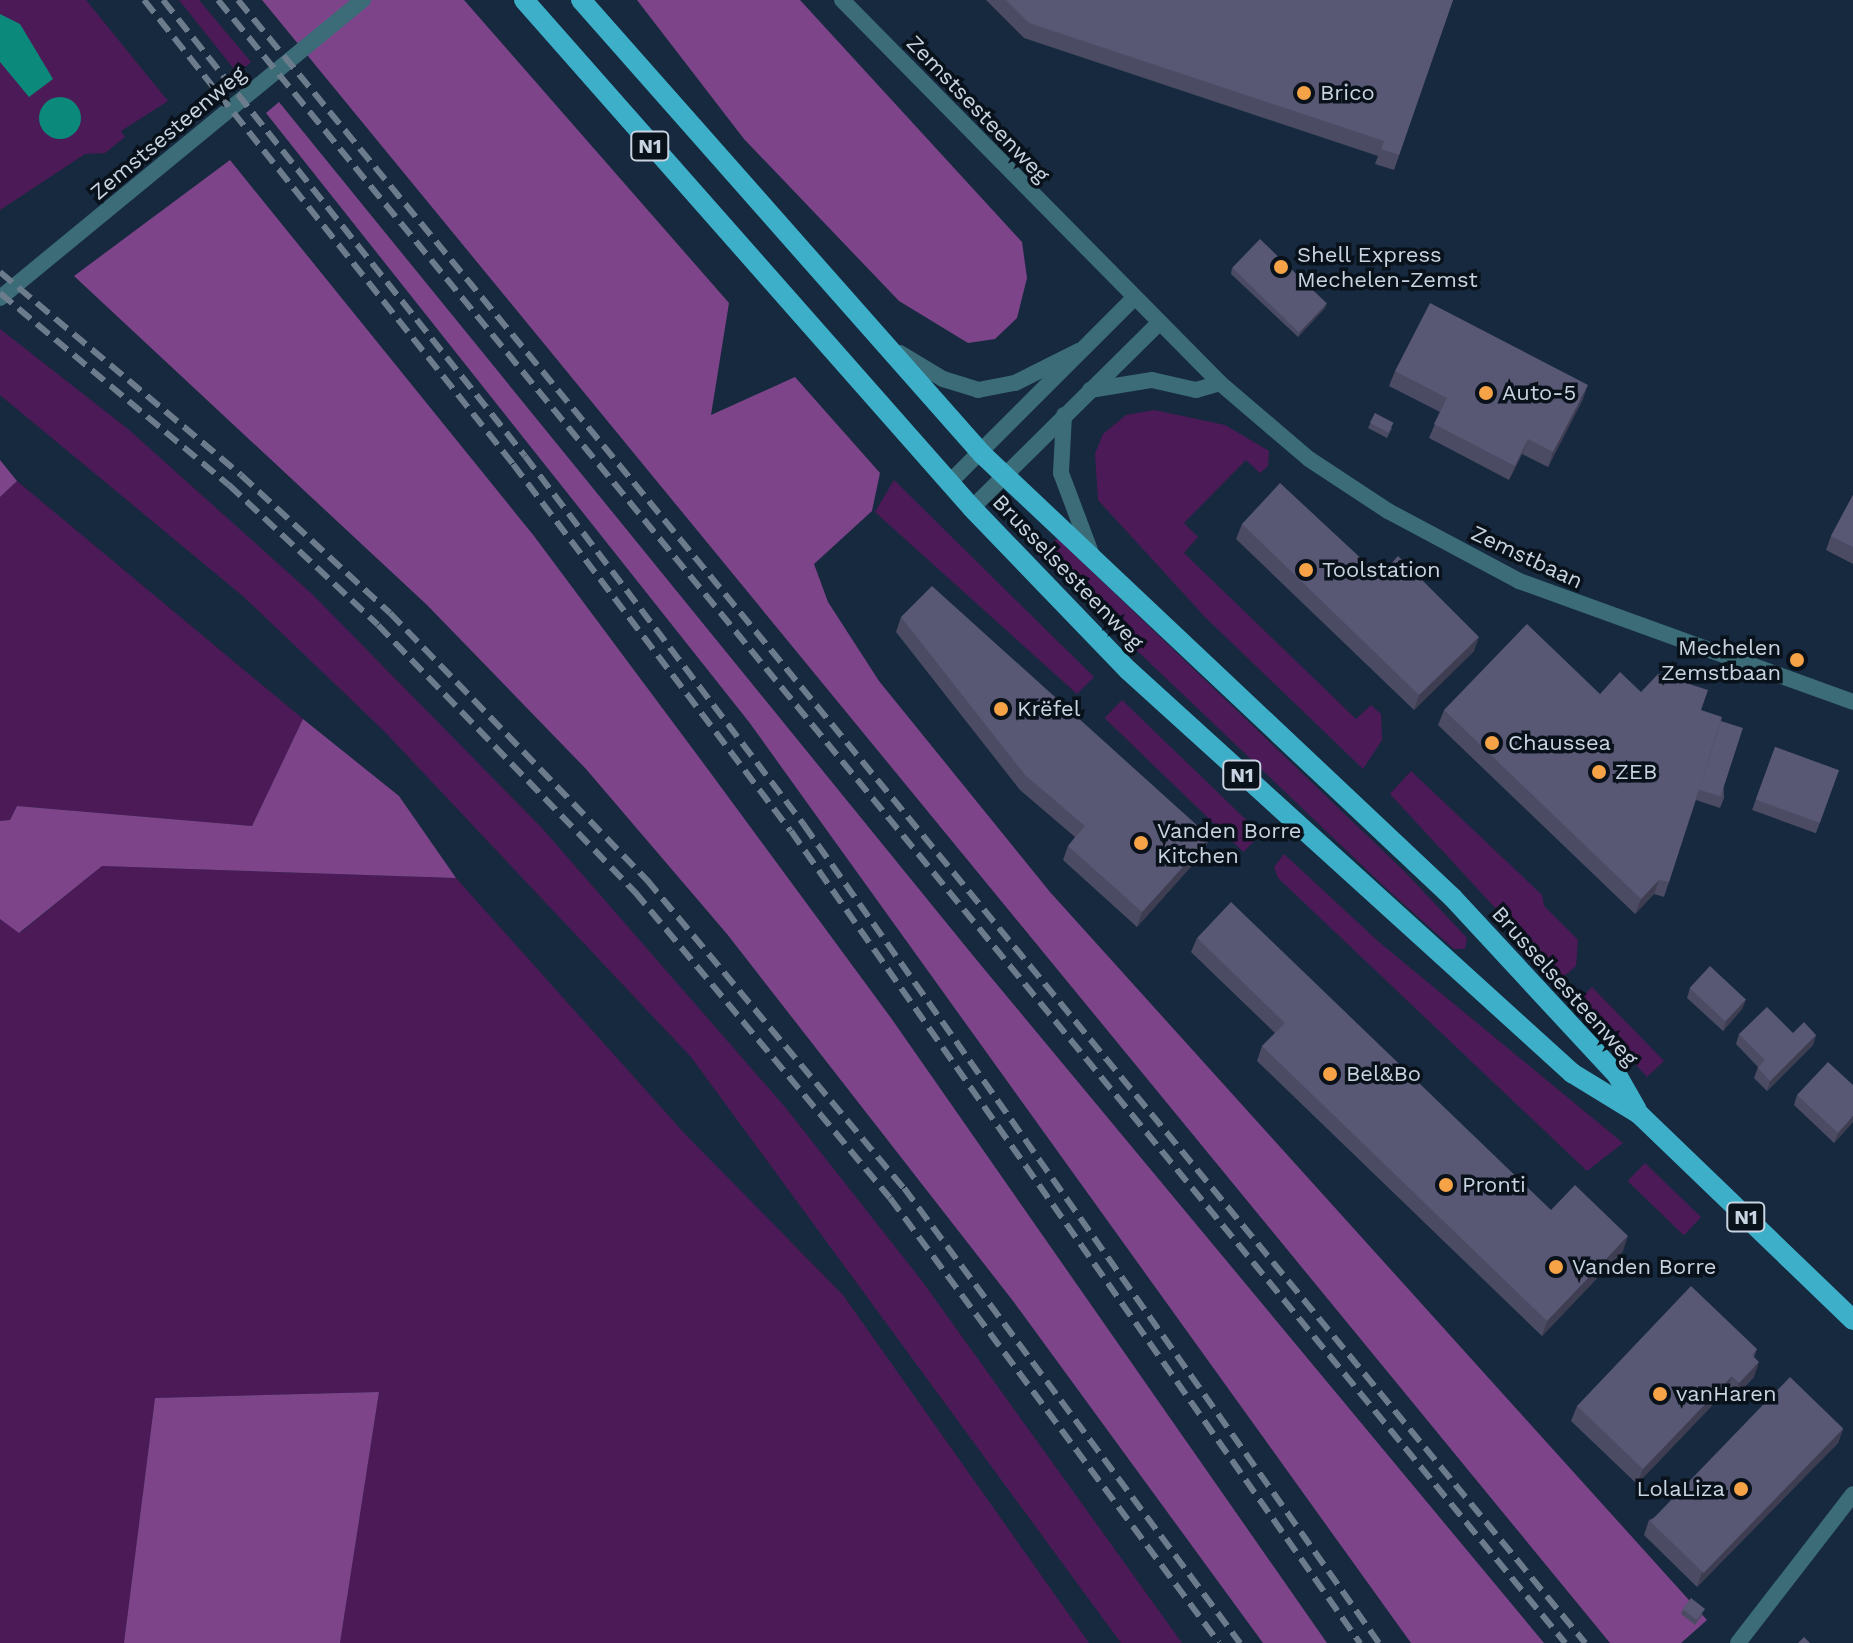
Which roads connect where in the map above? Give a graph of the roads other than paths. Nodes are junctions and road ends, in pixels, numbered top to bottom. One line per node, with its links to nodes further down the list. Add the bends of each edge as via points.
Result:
1 (363, 0): 6 (street, Zemstsesteenweg)
2 (524, 0): 16 (main road, Brusselsesteenweg / N1)
3 (581, 0): 9 (main road, Brusselsesteenweg / N1)
4 (842, 0): 5 (street, Zemstsesteenweg)
5 (1084, 248): 7 (street, Zemstbaan)
6 (0, 298)
7 (1134, 298): 8 (street, Zemstbaan); 10 (street)
8 (1159, 323): 11 (street, Zemstbaan); 12 (street)
9 (878, 336): 10 (street, via 943,379 978,390 1015,383); 14 (main road, Brusselsesteenweg / N1)
10 (1085, 349): 14 (street)
11 (1220, 383): 12 (street, via 1196,390 1152,380); 19 (street, Zemstbaan, via 1309,459 1494,569 1617,622)
12 (1089, 391): 13 (street)
13 (1064, 415): 15 (street); 18 (street, via 1061,473)
14 (982, 454): 15 (main road, Brusselsesteenweg / N1); 16 (street)
15 (1004, 474): 17 (street); 18 (main road, Brusselsesteenweg / N1)
16 (949, 483): 17 (main road, Brusselsesteenweg / N1)
17 (972, 508): 20 (main road, Brusselsesteenweg / N1, via 1128,670 1296,826 1572,1073)
18 (1091, 553): 20 (main road, Brusselsesteenweg / N1, via 1453,898 1617,1075)
19 (1853, 702)
20 (1639, 1114): 21 (main road, Brusselsesteenweg / N1)
21 (1853, 1320)
22 (1853, 1494): 23 (street)
23 (1738, 1643)

